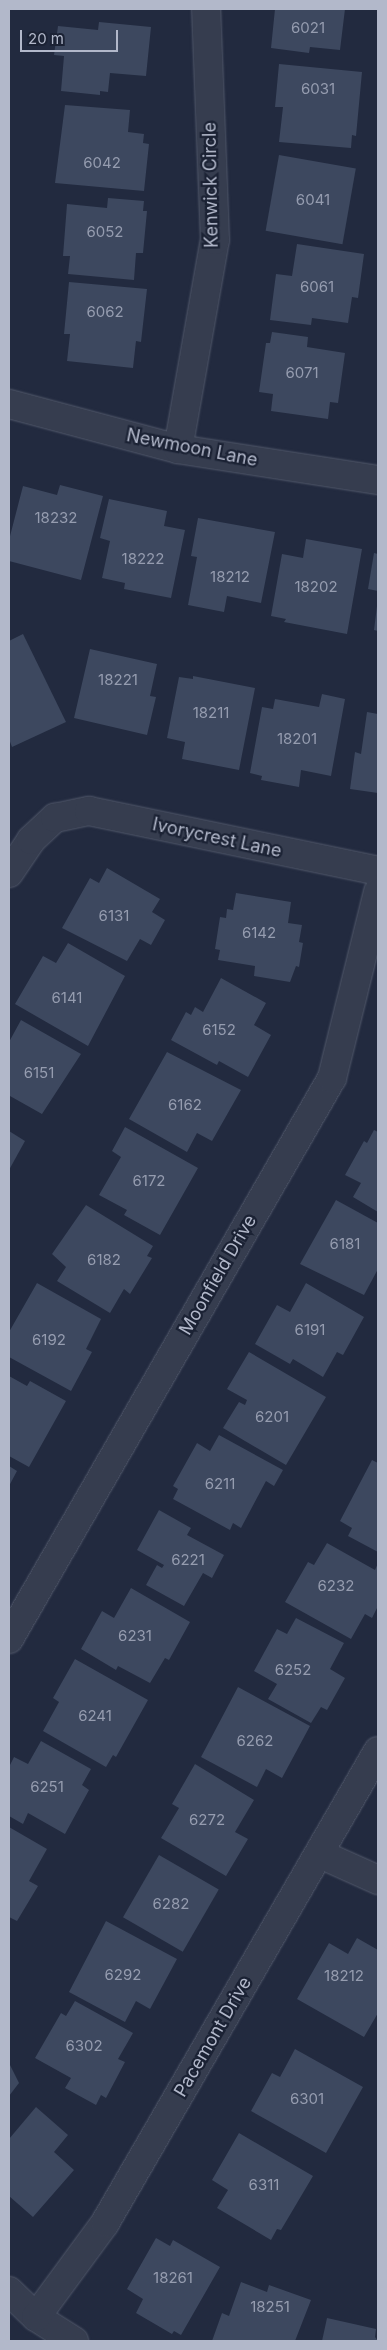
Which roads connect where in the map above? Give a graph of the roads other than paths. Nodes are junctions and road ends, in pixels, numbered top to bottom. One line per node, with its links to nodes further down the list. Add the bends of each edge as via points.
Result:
1 (206, 9): 3 (street, Kenwick Circle, via 215,240)
2 (9, 404): 3 (street, Newmoon Lane)
3 (178, 449): 4 (street, Newmoon Lane)
4 (378, 480)
5 (378, 871): 6 (street, Ivorycrest Lane, via 89,811 55,818 31,840)
6 (9, 873)
7 (378, 892): 8 (street, Moonfield Drive, via 332,1078)
8 (9, 1639)
9 (378, 1752): 10 (street, Pacemont Drive)
10 (320, 1854): 11 (street); 13 (street, Pacemont Drive, via 105,2223)
11 (378, 1880)
12 (9, 2291): 13 (street)
13 (36, 2316): 14 (street)
14 (74, 2341)

